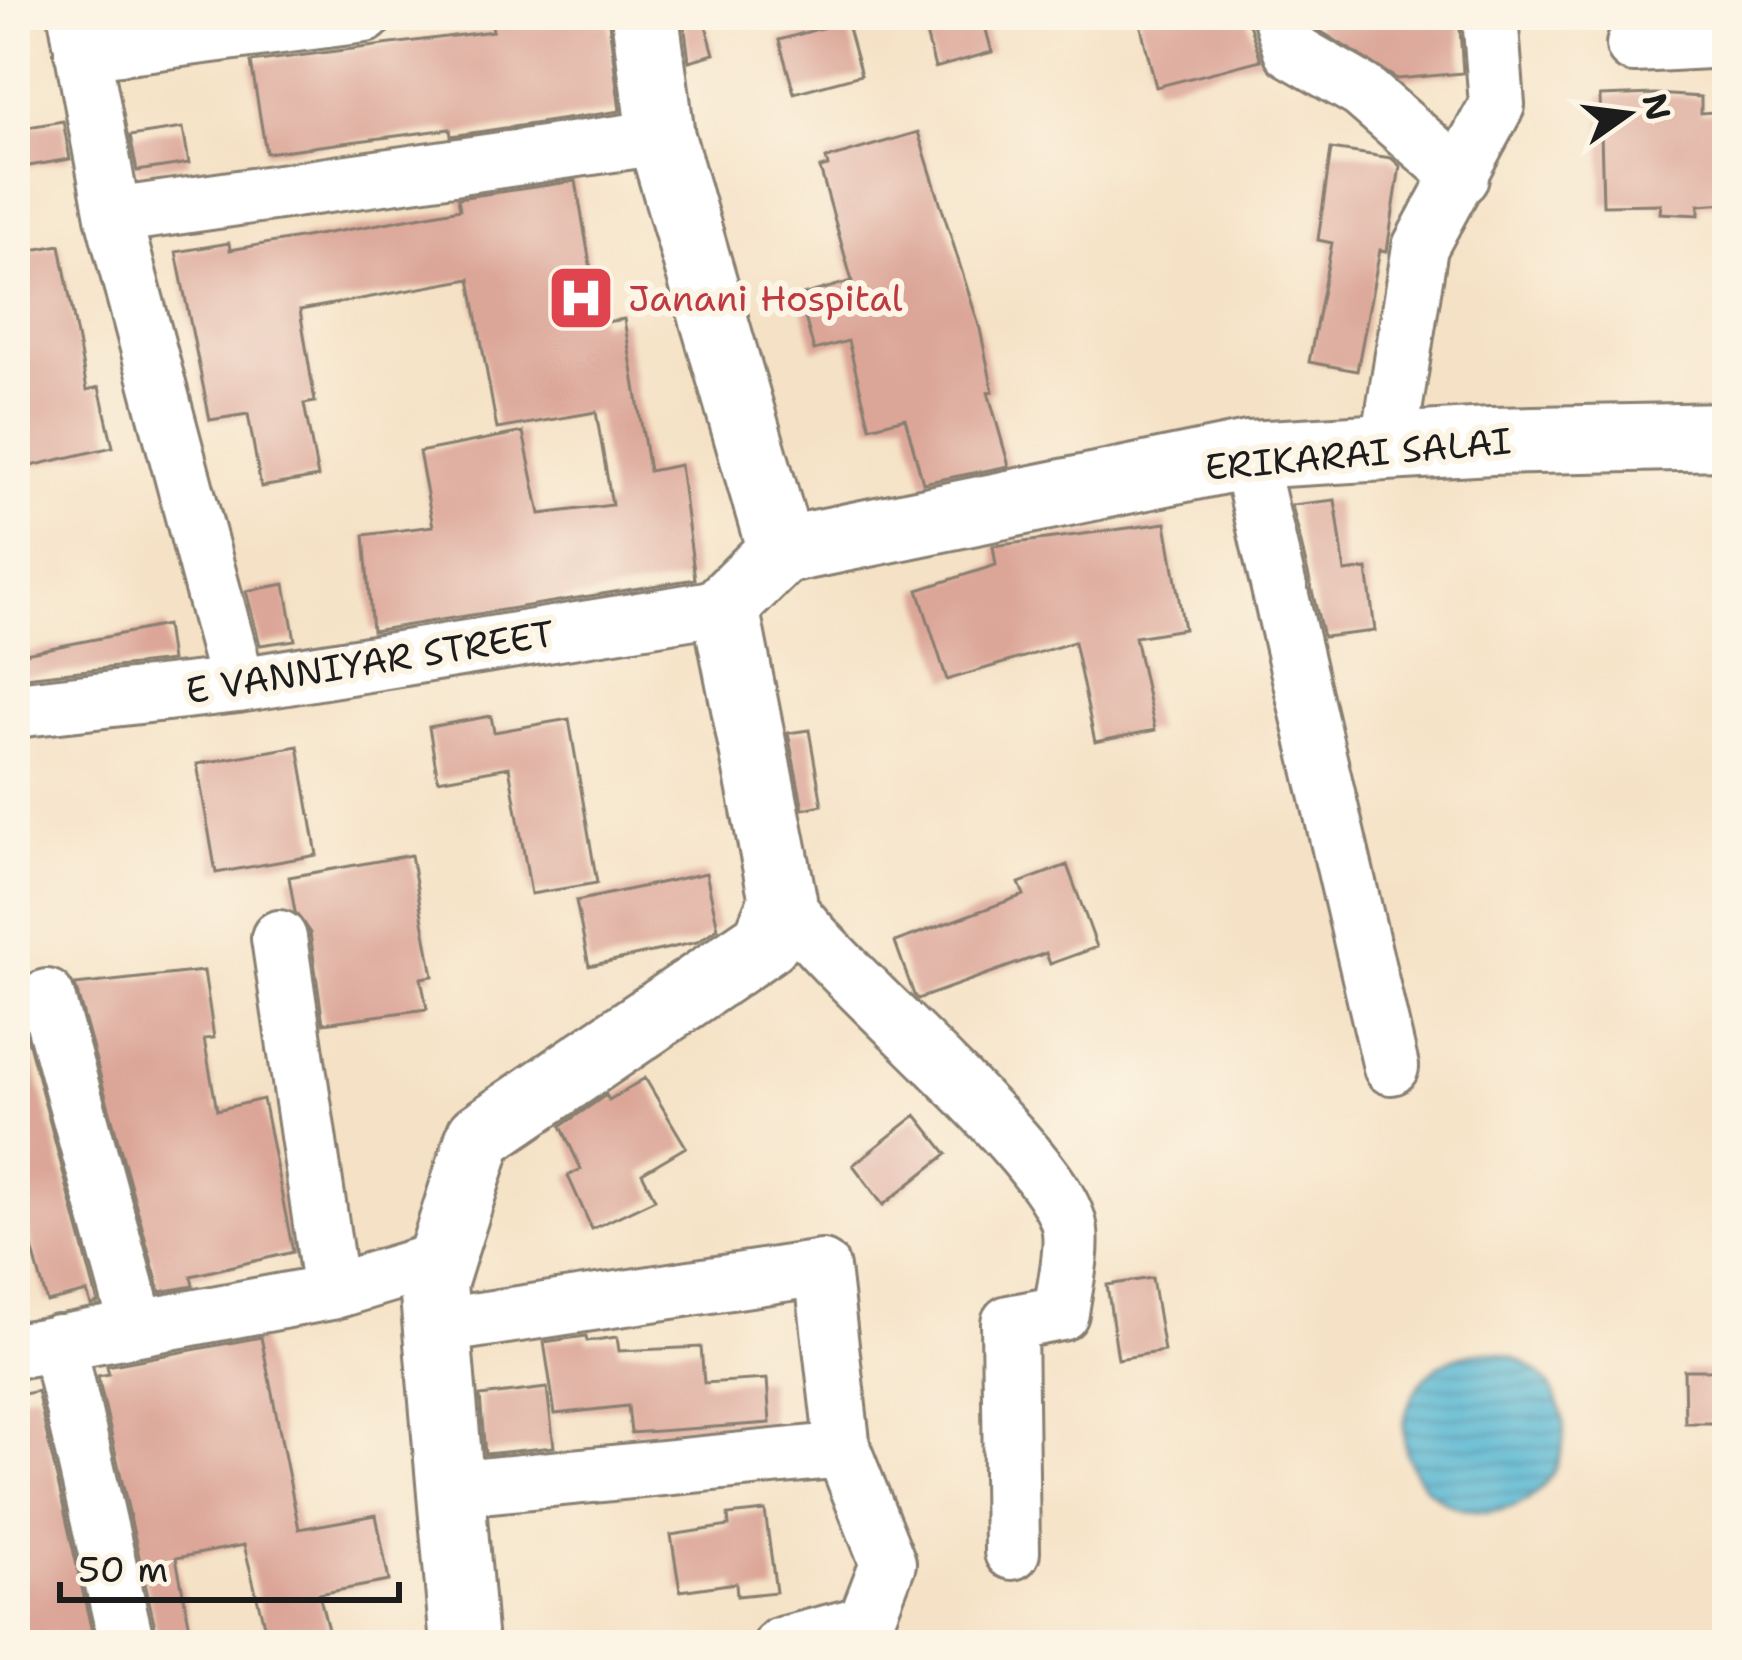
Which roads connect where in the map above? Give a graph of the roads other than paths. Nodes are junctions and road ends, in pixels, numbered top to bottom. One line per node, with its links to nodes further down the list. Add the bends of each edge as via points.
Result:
1 (365, 15): 5 (street)
2 (645, 15): 8 (main road)
3 (1280, 15): 9 (street, via 1291,50 1362,91)
4 (1490, 15): 9 (street, via 1497,105)
5 (79, 34): 10 (street)
6 (1727, 40): 7 (street)
7 (1634, 45)
8 (661, 137): 10 (street); 14 (main road)
9 (1461, 177): 12 (street, via 1420,247)
10 (113, 216): 16 (street)
11 (1727, 436): 12 (main road, ERIKARAI SALAI)
12 (1388, 449): 13 (main road, ERIKARAI SALAI)
13 (1248, 455): 14 (main road, ERIKARAI SALAI); 21 (street)
14 (781, 551): 15 (main road)
15 (725, 606): 16 (street, E VANNIYAR STREET); 18 (main road)
16 (238, 685): 17 (street, E VANNIYAR STREET)
17 (15, 710)
18 (782, 900): 22 (main road, via 766,940 480,1136); 29 (street, via 823,955 1028,1158 1070,1229 1061,1313 1010,1323)
19 (280, 938): 23 (street)
20 (47, 997): 24 (street)
21 (1391, 1067)
22 (441, 1259): 23 (street); 25 (main road, via 433,1284)
23 (331, 1292): 24 (street)
24 (136, 1326): 26 (street)
25 (440, 1326): 27 (street, via 822,1268); 28 (main road)
26 (36, 1347): 31 (street)
27 (843, 1450): 28 (street); 30 (street, via 888,1563)
28 (450, 1489): 32 (main road)
29 (1012, 1552)
30 (867, 1634): 33 (street)
31 (127, 1645)
32 (464, 1645)
33 (781, 1645)

